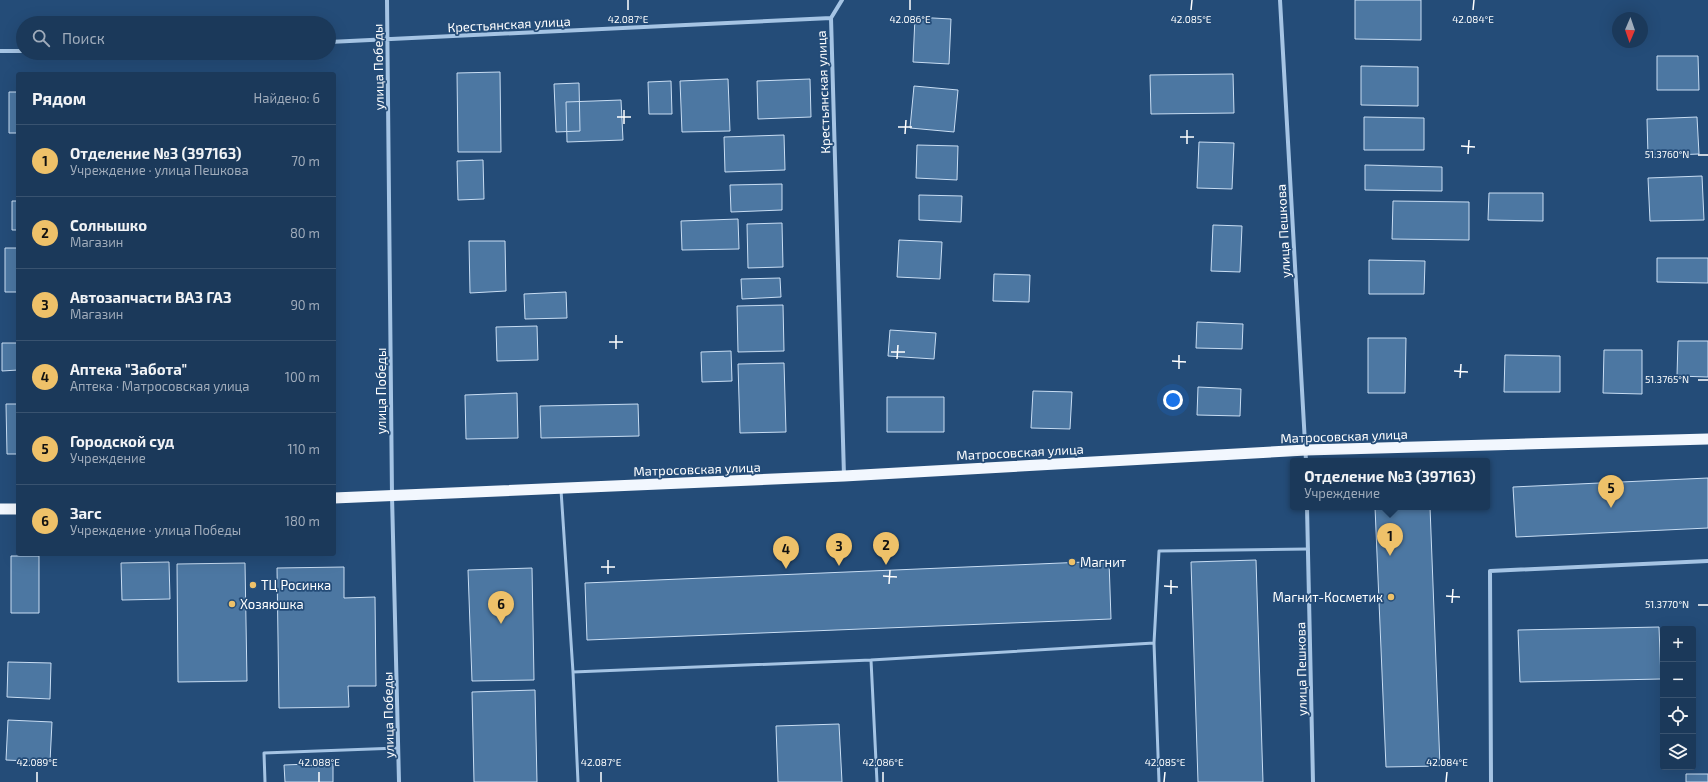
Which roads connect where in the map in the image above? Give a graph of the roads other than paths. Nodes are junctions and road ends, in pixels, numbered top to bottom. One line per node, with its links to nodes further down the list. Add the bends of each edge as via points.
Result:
1 (387, 0): 5 (street, улица Победы)
2 (842, 0): 4 (street)
3 (1280, 0): 10 (street, улица Пешкова)
4 (831, 18): 5 (street, Крестьянская улица); 11 (street, Крестьянская улица)
5 (388, 40): 6 (street, Крестьянская улица); 13 (street, улица Победы)
6 (336, 42)
7 (0, 51): 8 (street)
8 (16, 51)
9 (1708, 439): 10 (highway, Матросовская улица)
10 (1306, 456): 11 (highway, Матросовская улица)
11 (844, 476): 12 (highway, Матросовская улица)
12 (560, 489): 13 (highway, Матросовская улица); 22 (lane)
13 (392, 496): 14 (highway, Матросовская улица); 23 (street, улица Победы)
14 (336, 498)
15 (0, 509): 16 (highway)
16 (16, 509)
17 (1307, 510): 18 (street, улица Пешкова)
18 (1308, 548): 20 (lane, via 1159,551); 29 (street, улица Пешкова)
19 (1708, 561): 30 (street, via 1490,571)
20 (1154, 643): 21 (lane); 28 (lane)
21 (871, 660): 22 (lane); 27 (lane)
22 (573, 672): 26 (lane)
23 (398, 748): 24 (lane, via 264,753); 25 (street, улица Победы)
24 (265, 782)
25 (399, 782)
26 (578, 782)
27 (877, 782)
28 (1159, 782)
29 (1313, 782)
30 (1491, 782)

